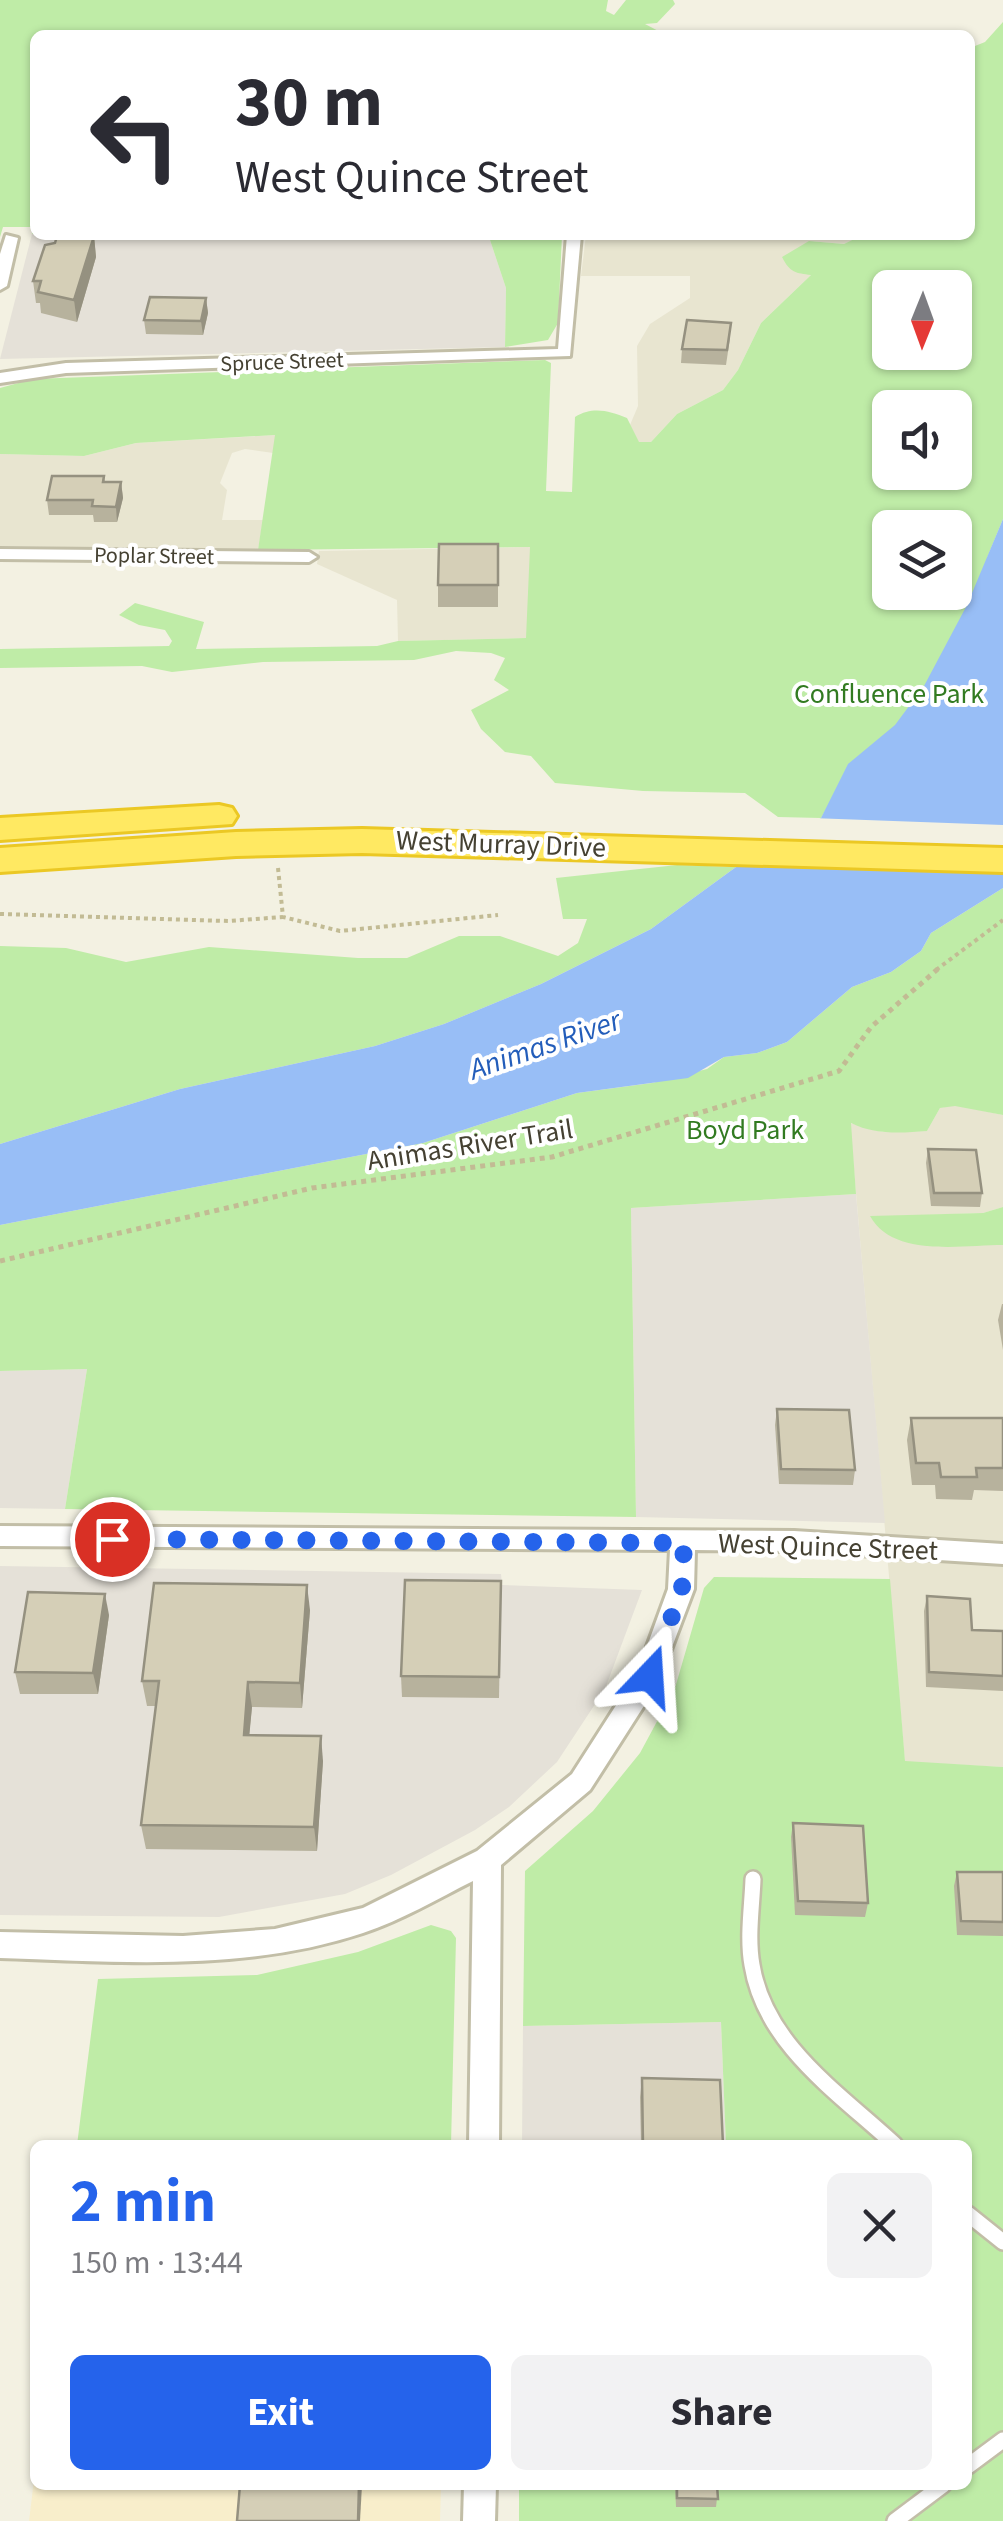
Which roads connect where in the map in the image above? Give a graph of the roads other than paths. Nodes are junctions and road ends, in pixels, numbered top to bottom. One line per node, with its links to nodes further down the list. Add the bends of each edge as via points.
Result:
1 (12, 238): 3 (street)
2 (574, 240): 4 (street, Spruce Street, via 565,353 66,368)
3 (0, 286)
4 (0, 378)
5 (0, 554): 6 (street, Poplar Street)
6 (309, 558)
7 (0, 829): 9 (highway, West Murray Drive, via 279,816)
8 (1003, 837): 9 (highway, West Murray Drive)
9 (708, 839): 10 (highway, West Murray Drive, via 321,841); 11 (highway, West Murray Drive)
10 (0, 860)
11 (1003, 860)
12 (0, 1536): 13 (street, West Quince Street)
13 (684, 1543): 14 (street, West Quince Street, via 794,1541); 15 (street, via 682,1589 650,1676 580,1782)
14 (1003, 1554)
15 (487, 1860): 17 (street, via 364,1920 272,1940 217,1947); 18 (street)
16 (753, 1879): 19 (lane, via 752,1966 768,2016 815,2075)
17 (0, 1945)
18 (484, 2140)
19 (889, 2140)
20 (972, 2217): 21 (lane)
21 (1003, 2242)
22 (1003, 2440): 23 (lane)
23 (972, 2463)
24 (480, 2490): 26 (street)
25 (936, 2490): 27 (lane)
26 (480, 2521)
27 (895, 2521)

